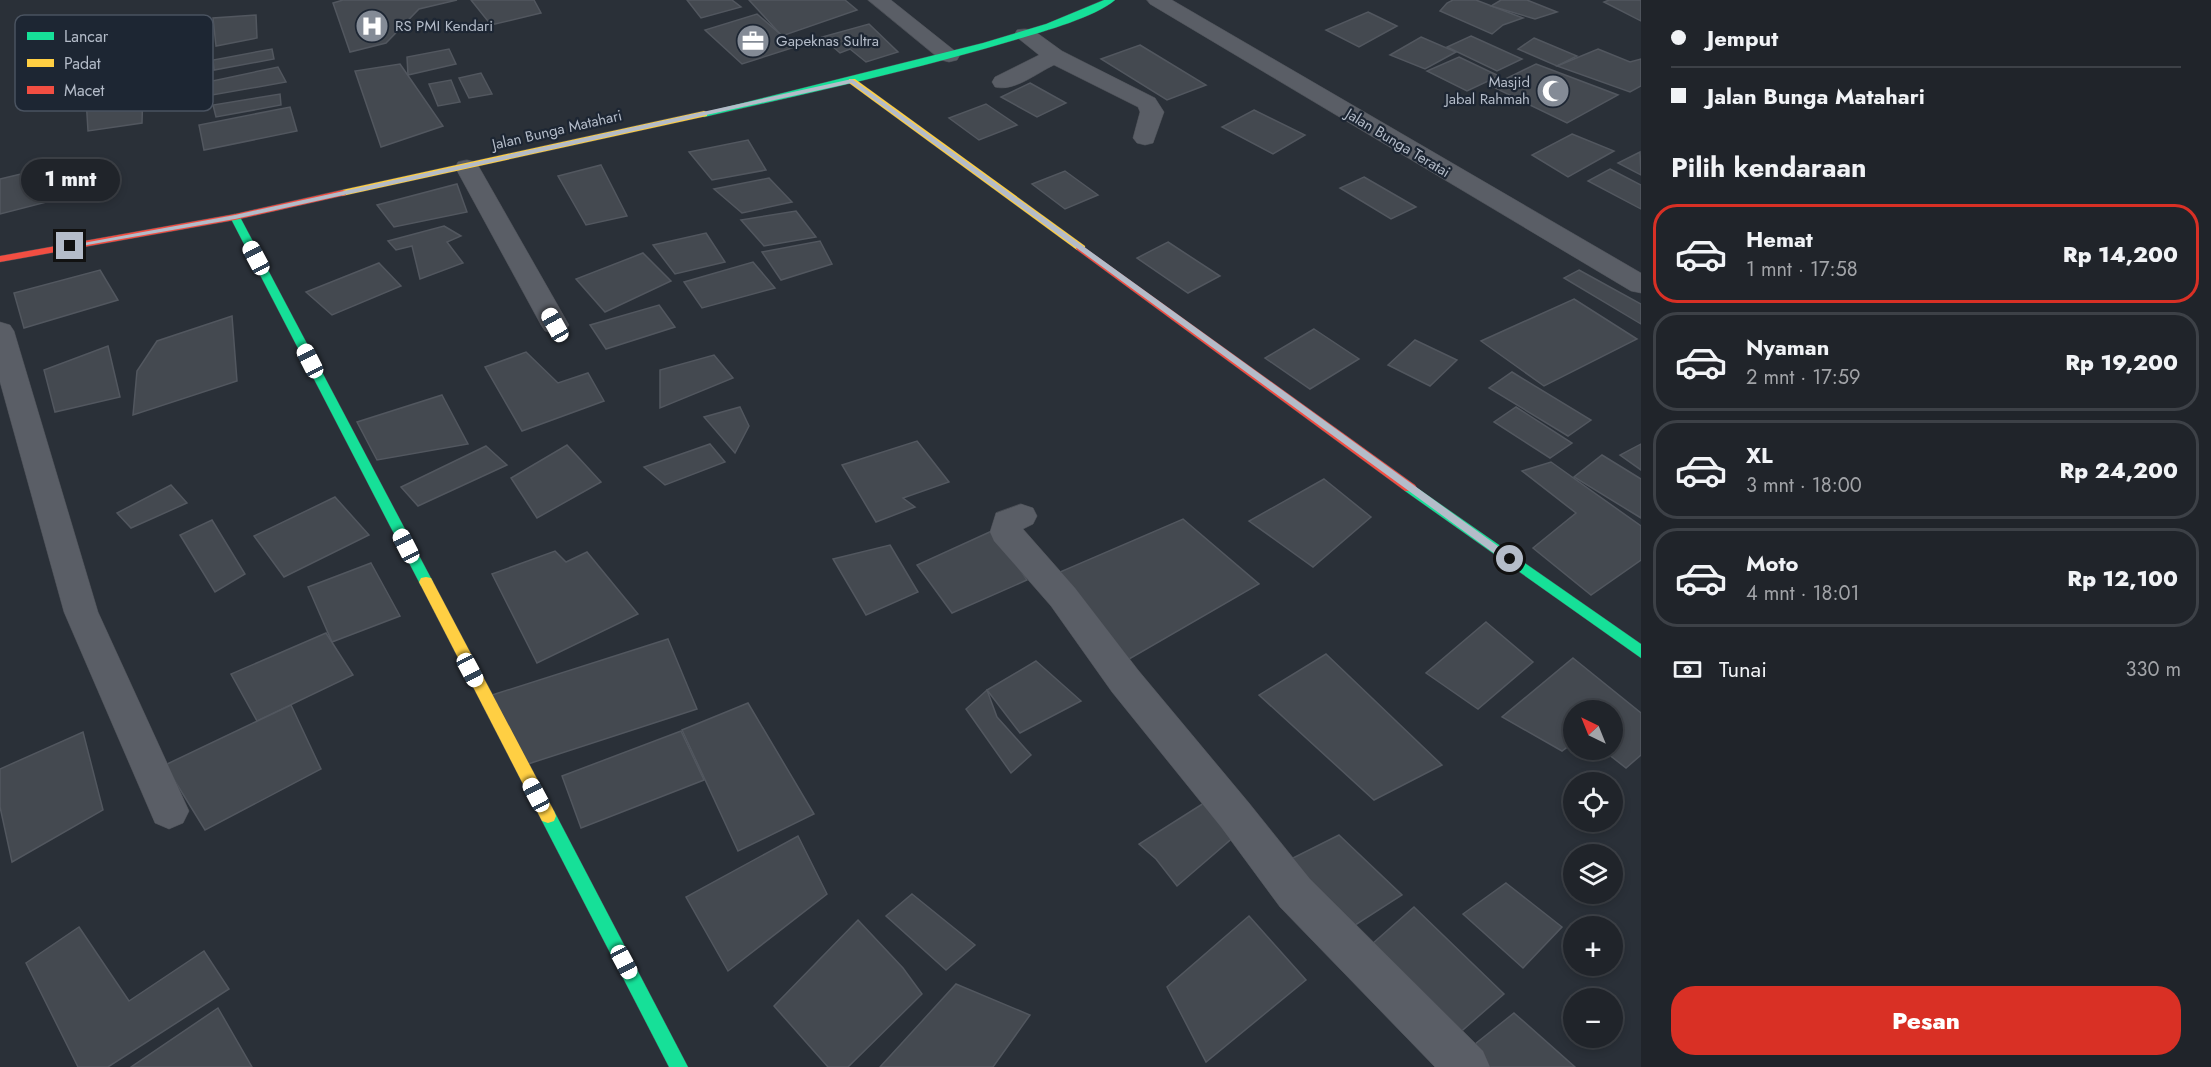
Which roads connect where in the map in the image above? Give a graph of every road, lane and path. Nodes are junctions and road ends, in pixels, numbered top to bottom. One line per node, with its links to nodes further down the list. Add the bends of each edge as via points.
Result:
1 (878, 0): 5 (street)
2 (1111, 0): 4 (street, Jalan Bunga Matahari)
3 (1156, 0): 13 (street, Jalan Bunga Teratai)
4 (1025, 35): 5 (street, Jalan Bunga Matahari); 6 (street)
5 (949, 55): 7 (street, Jalan Bunga Matahari)
6 (1054, 56): 8 (street); 9 (street, via 1148,102 1152,112)
7 (852, 81): 10 (street, Jalan Bunga Matahari); 17 (street, via 1416,493)
8 (1003, 82)
9 (1145, 138)
10 (466, 167): 11 (street, Jalan Bunga Matahari); 14 (street)
11 (235, 217): 12 (street, Jalan Bunga Matahari); 19 (street)
12 (0, 259)
13 (1634, 272)
14 (555, 325)
15 (0, 331): 18 (street, via 81,612)
16 (1021, 516): 20 (street, via 1008,522 1006,532 1063,597 1125,681 1295,892)
17 (1641, 652)
18 (169, 812)
19 (679, 1067)
20 (1467, 1067)

